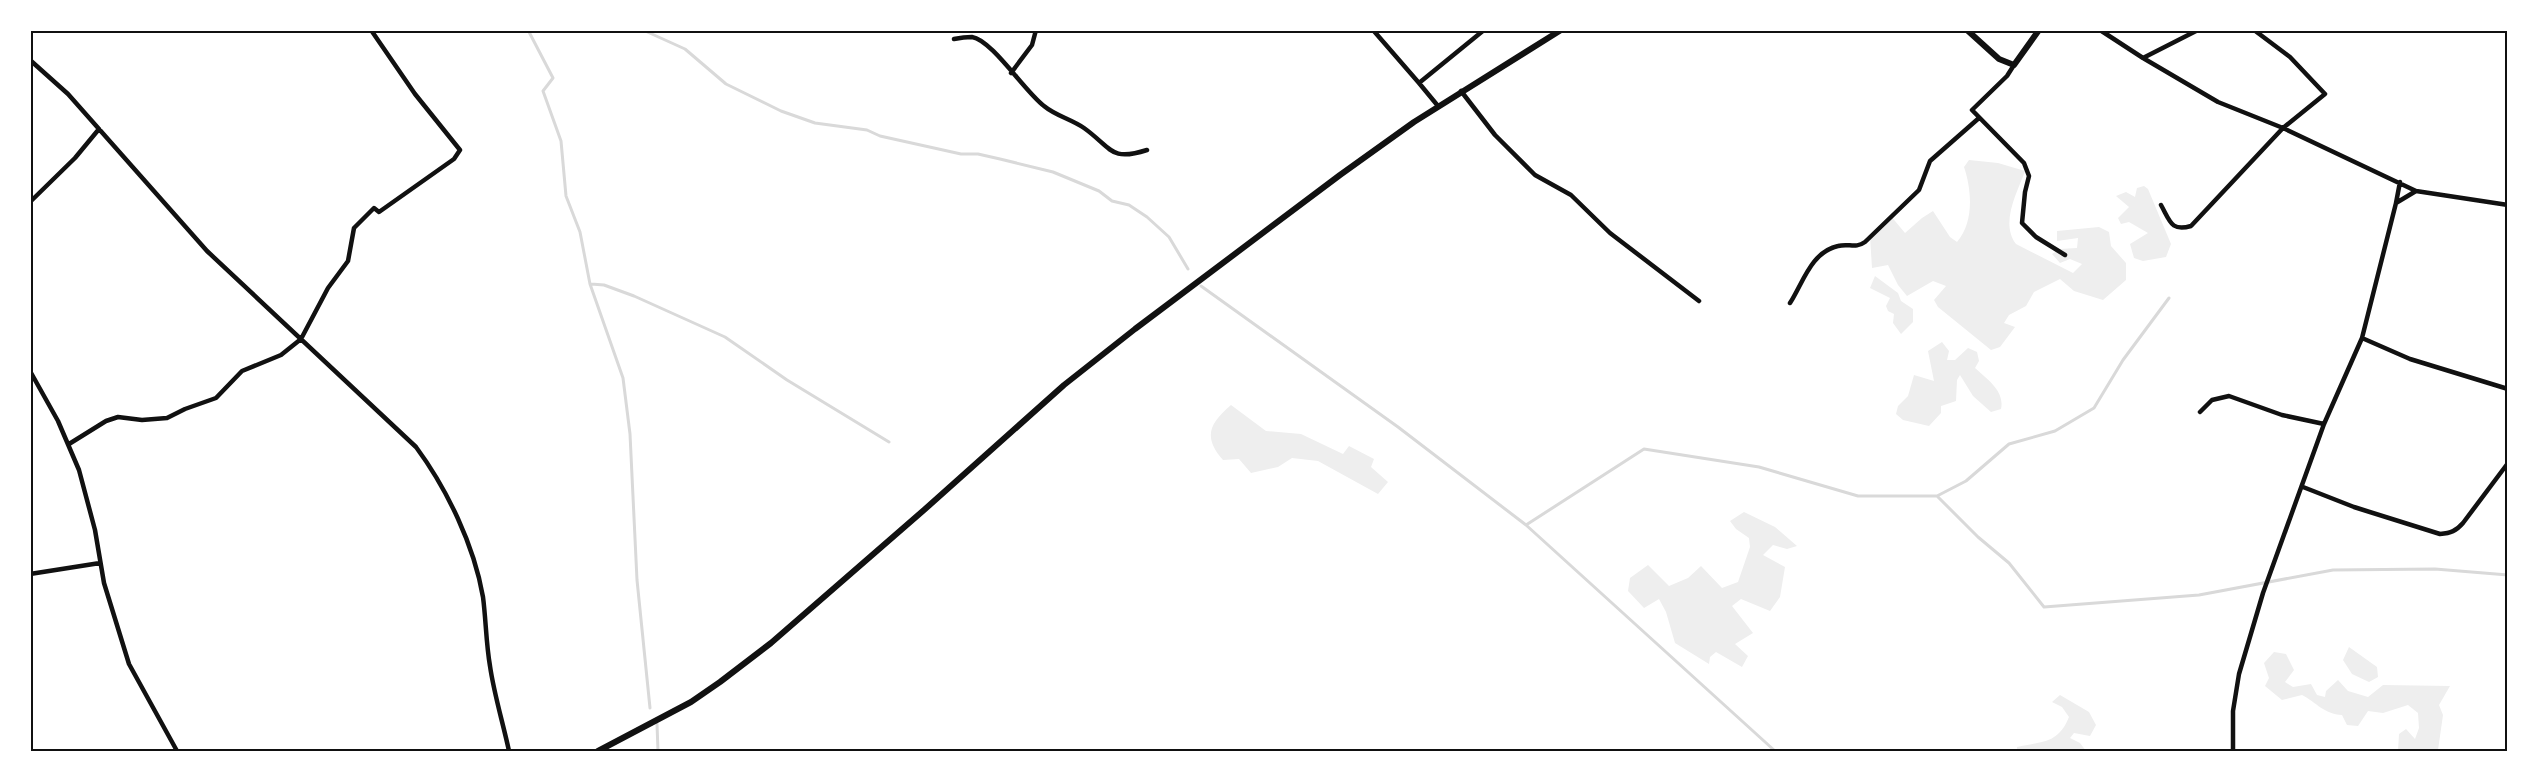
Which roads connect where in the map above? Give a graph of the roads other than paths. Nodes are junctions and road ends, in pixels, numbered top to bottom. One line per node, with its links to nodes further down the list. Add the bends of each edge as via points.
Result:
1 (371, 30): 33 (street, via 460,150 454,159 379,212 374,208 358,221 348,261 328,288)
2 (1036, 30): 15 (street, via 1032,45)
3 (1373, 30): 16 (street)
4 (1484, 30): 16 (street)
5 (1561, 30): 17 (street)
6 (1967, 30): 14 (street, via 1992,54)
7 (2039, 30): 14 (street)
8 (2100, 30): 12 (street)
9 (2198, 30): 12 (street)
10 (2254, 30): 20 (street, via 2290,57 2325,94)
11 (954, 39): 15 (street, via 973,37 990,46)
12 (2143, 58): 20 (street, via 2218,102)
13 (30, 60): 21 (street)
14 (2014, 65): 19 (street, via 1972,110)
15 (1011, 73): 22 (street, via 1046,108 1077,124 1116,153 1128,156)
16 (1419, 83): 18 (street)
17 (1461, 91): 18 (street); 30 (street, via 1495,135 1535,176 1571,195 1610,233)
18 (1438, 106): 45 (street, via 1321,189 1064,385 771,643 691,702)
19 (1979, 118): 29 (street, via 2029,172 2022,223); 31 (street, via 1930,161 1919,190 1865,242 1854,248 1839,245 1818,255)
20 (2283, 128): 23 (street); 27 (street, via 2191,226 2173,226)
21 (99, 129): 25 (street); 33 (street, via 207,251)
22 (1147, 150)
23 (2400, 182): 24 (street); 26 (street)
24 (2416, 191): 26 (street); 28 (street)
25 (30, 202)
26 (2396, 203): 32 (street)
27 (2161, 205)
28 (2508, 205)
29 (2065, 255)
30 (1699, 301)
31 (1790, 303)
32 (2362, 338): 35 (street, via 2410,359); 37 (street)
33 (301, 339): 38 (street, via 281,355 242,371 216,398 167,418 118,417); 44 (street, via 416,447 446,496 483,596 490,668)
34 (30, 371): 38 (street)
35 (2508, 389)
36 (2200, 412): 37 (street, via 2212,400 2229,396 2282,415)
37 (2324, 424): 40 (street)
38 (69, 444): 41 (street, via 88,502)
39 (2508, 463): 40 (street, via 2463,523 2448,534 2354,507)
40 (2303, 487): 46 (street, via 2263,593 2239,674 2233,711)
41 (100, 563): 42 (street); 43 (street, via 129,664)
42 (30, 574)
43 (177, 751)
44 (509, 751)
45 (598, 751)
46 (2233, 751)

